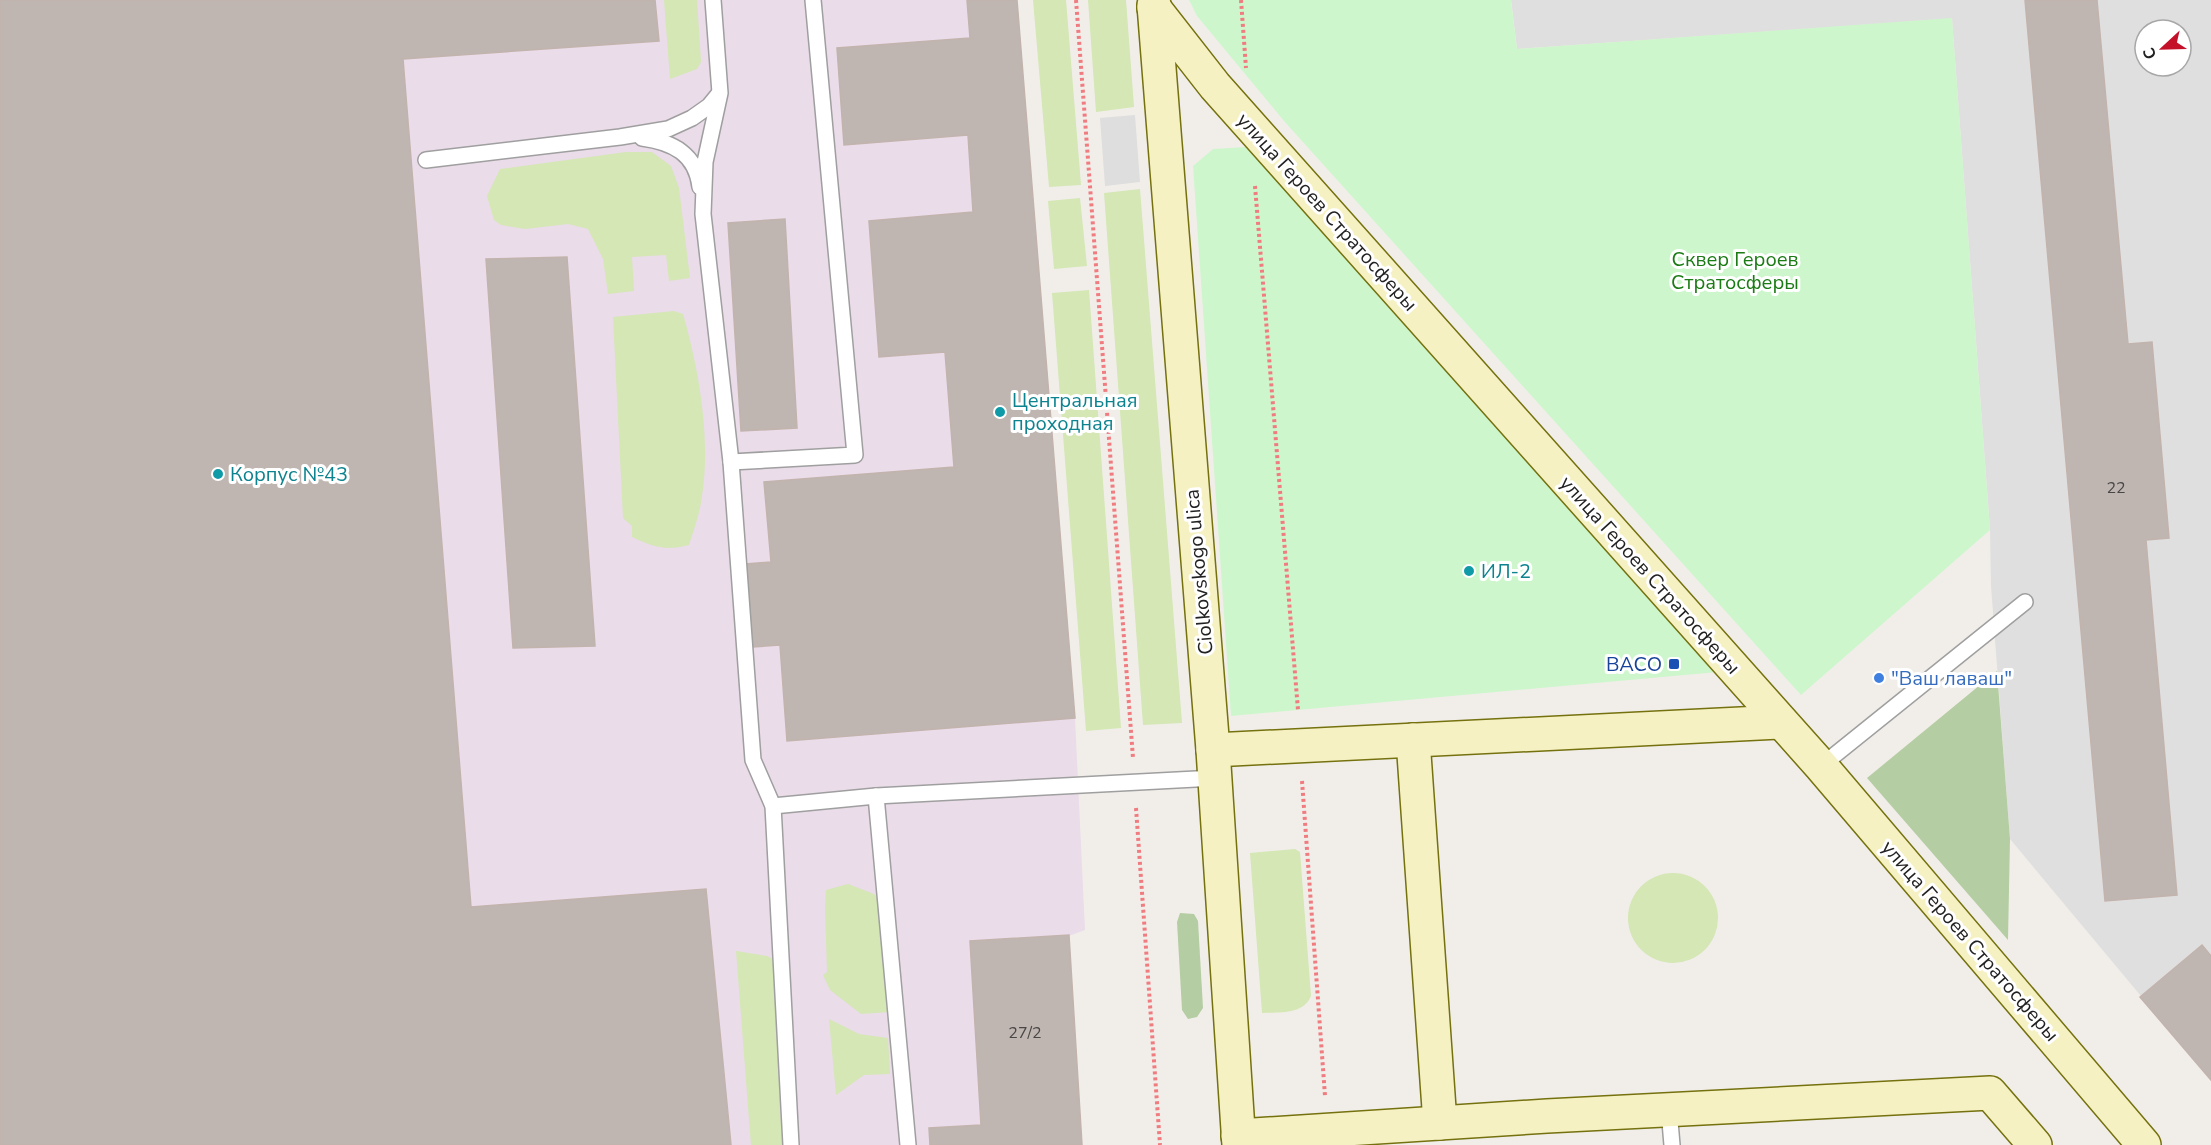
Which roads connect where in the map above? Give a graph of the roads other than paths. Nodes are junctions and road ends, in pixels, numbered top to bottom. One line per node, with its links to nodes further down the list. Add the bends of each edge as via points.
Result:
1 (713, 0): 4 (lane)
2 (813, 0): 8 (lane, via 855,455)
3 (1154, 4): 10 (street, улица Героев Стратосферы, via 1215,86); 12 (street, Ciolkovskogo ulica)
4 (720, 93): 5 (lane, via 692,118 668,129); 7 (lane, via 705,162)
5 (621, 137): 6 (lane); 7 (lane, via 645,138 685,152 698,177)
6 (426, 160)
7 (703, 214): 8 (lane)
8 (731, 462): 15 (lane, via 753,760)
9 (2025, 602): 13 (lane)
10 (1781, 722): 11 (street); 13 (street, улица Героев Стратосферы)
11 (1413, 740): 12 (street, via 1300,746); 17 (street)
12 (1214, 764): 14 (lane, via 1135,781); 18 (street, Ciolkovskogo ulica)
13 (1821, 766): 23 (street, улица Героев Стратосферы)
14 (876, 796): 15 (lane); 20 (lane)
15 (773, 806): 19 (lane)
16 (1669, 1110): 17 (street); 21 (lane); 22 (street, via 1990,1093)
17 (1440, 1123): 18 (street)
18 (1239, 1140)
19 (791, 1145)
20 (908, 1145)
21 (1672, 1145)
22 (2035, 1145)
23 (2144, 1145)

